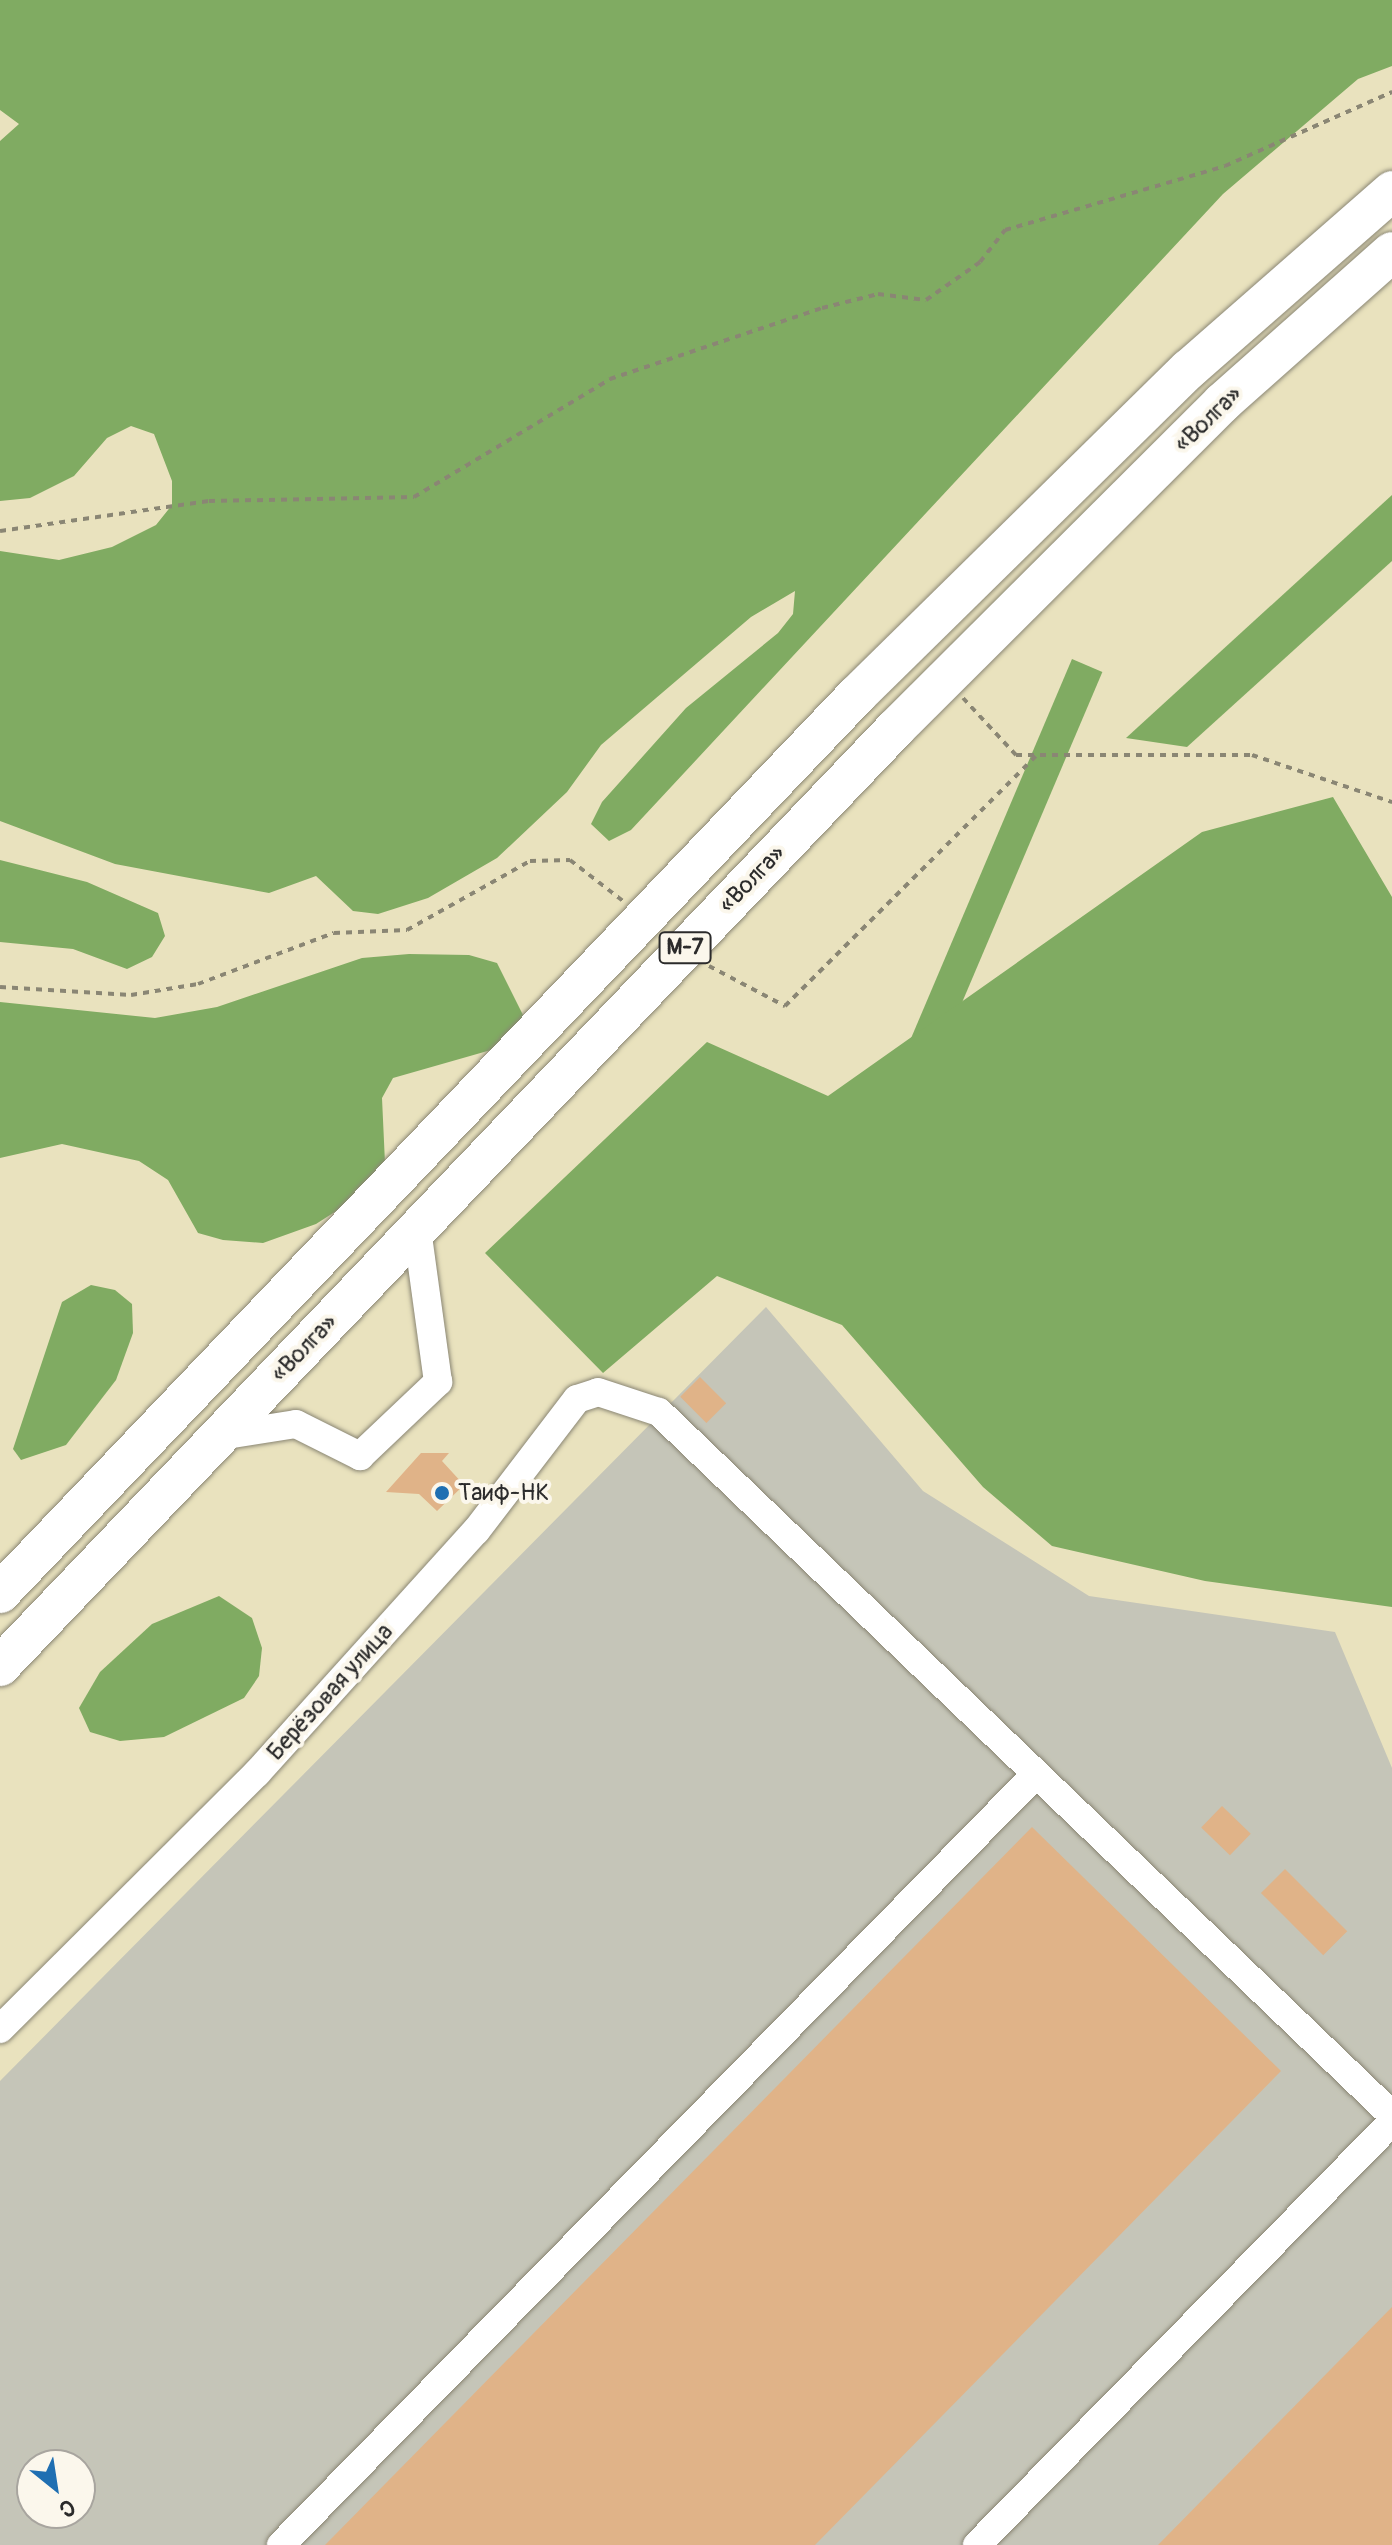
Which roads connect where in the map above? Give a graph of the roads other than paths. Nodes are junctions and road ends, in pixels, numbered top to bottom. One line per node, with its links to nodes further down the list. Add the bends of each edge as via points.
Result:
1 (1392, 191): 5 (highway, «Волга» / М-7, via 1189,369 857,695)
2 (1392, 252): 3 (highway, «Волга» / М-7, via 1222,403 946,679)
3 (417, 1229): 4 (highway, «Волга» / М-7); 4 (street, via 438,1382 360,1456 296,1424)
4 (220, 1436): 6 (highway, «Волга» / М-7)
5 (0, 1593)
6 (0, 1666)
7 (1036, 1774): 8 (street, Берёзовая улица, via 659,1412 598,1392 577,1399 476,1531 257,1773); 9 (street); 11 (street)
8 (0, 2029)
9 (1392, 2115)
10 (1392, 2122): 12 (street)
11 (281, 2545)
12 (977, 2545)

